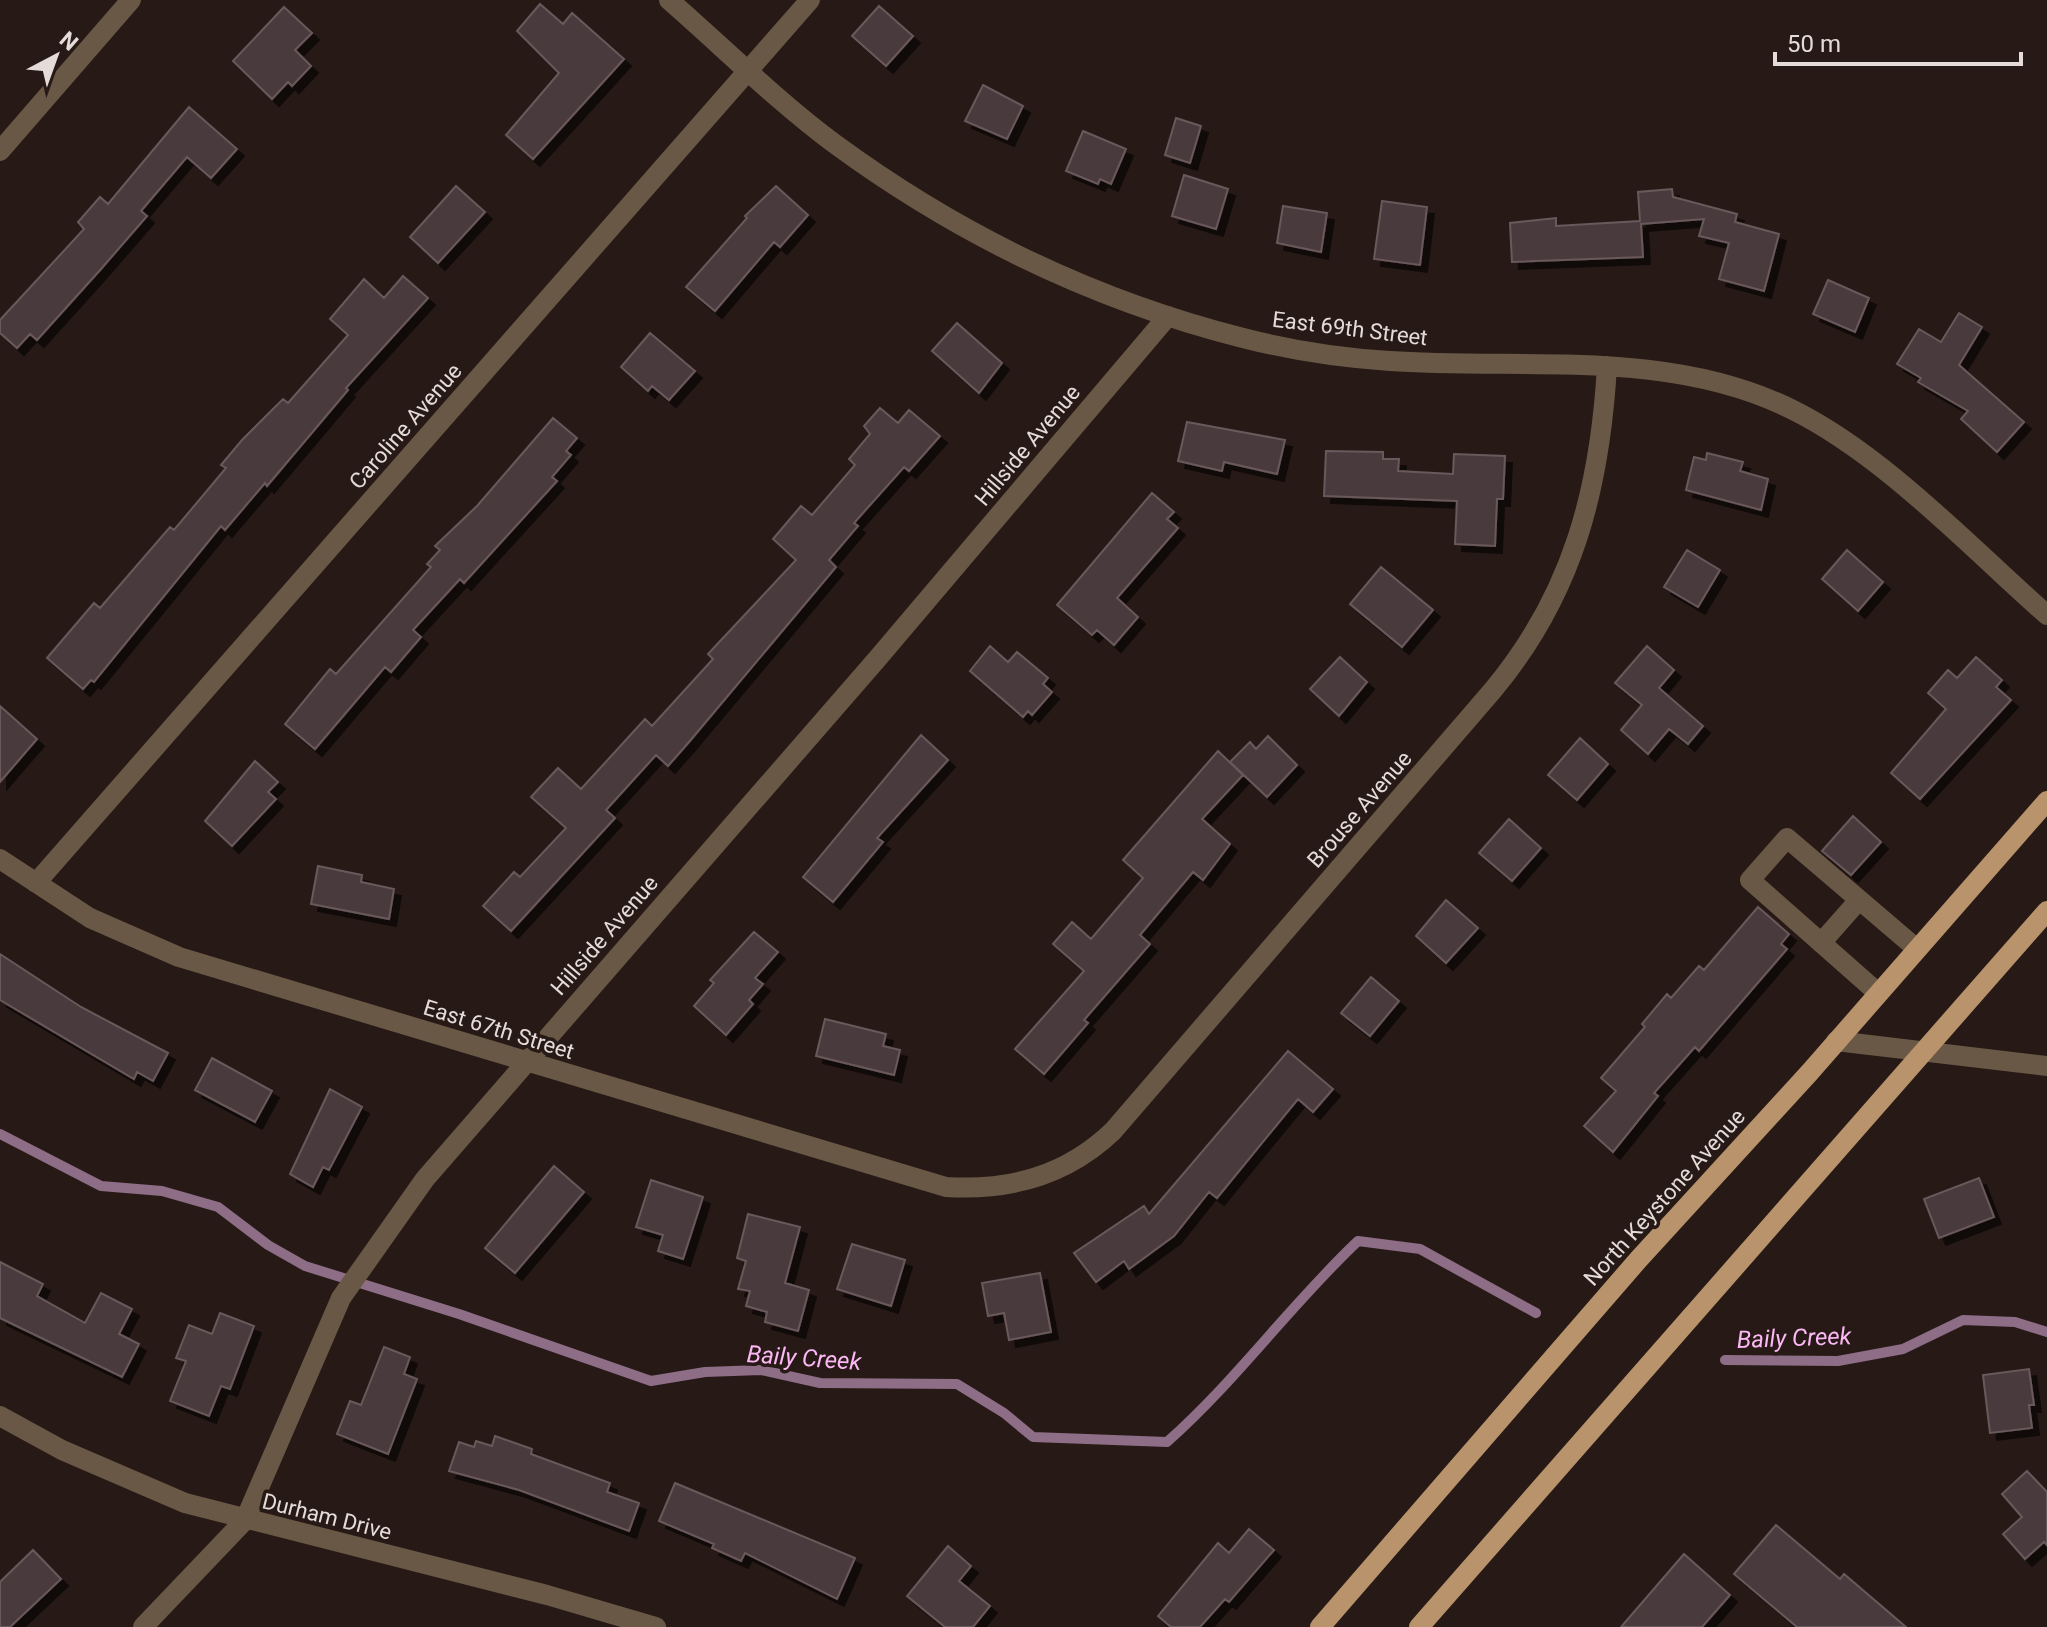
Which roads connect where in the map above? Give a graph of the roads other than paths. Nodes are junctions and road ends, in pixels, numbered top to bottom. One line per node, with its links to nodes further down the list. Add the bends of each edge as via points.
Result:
1 (131, 0): 5 (street)
2 (669, 0): 4 (street, East 69th Street)
3 (810, 0): 4 (street, Caroline Avenue)
4 (750, 71): 6 (street, East 69th Street, via 835,144 947,220 1054,275); 11 (street, Caroline Avenue)
5 (3, 140)
6 (1168, 316): 7 (street, East 69th Street, via 1254,341 1360,358); 19 (street, Hillside Avenue)
7 (1607, 366): 8 (street, East 69th Street, via 1711,380 1767,398 1815,422 1882,469); 21 (street, Brouse Avenue, via 1599,458 1576,547 1551,603 1503,679 1113,1131 1074,1162)
8 (2047, 615)
9 (2047, 801): 15 (main road, North Keystone Avenue)
10 (0, 859): 11 (street, East 67th Street)
11 (36, 883): 19 (street, East 67th Street, via 90,918 179,957)
12 (1859, 900): 14 (street); 14 (street, via 1787,838 1750,880); 15 (street)
13 (2047, 911): 18 (main road)
14 (1821, 943): 16 (street)
15 (1917, 949): 16 (main road, North Keystone Avenue)
16 (1878, 993): 17 (main road, North Keystone Avenue)
17 (1836, 1041): 18 (street); 26 (main road, North Keystone Avenue)
18 (1922, 1053): 20 (street); 27 (main road)
19 (524, 1062): 21 (street, East 67th Street, via 936,1184); 23 (street, Hillside Avenue, via 425,1179 341,1298)
20 (2047, 1066)
21 (1005, 1186)
22 (0, 1416): 23 (street, Durham Drive, via 131,1482)
23 (245, 1520): 24 (street, Hillside Avenue); 25 (street, Durham Drive)
24 (143, 1627)
25 (656, 1627)
26 (1320, 1627)
27 (1419, 1627)

